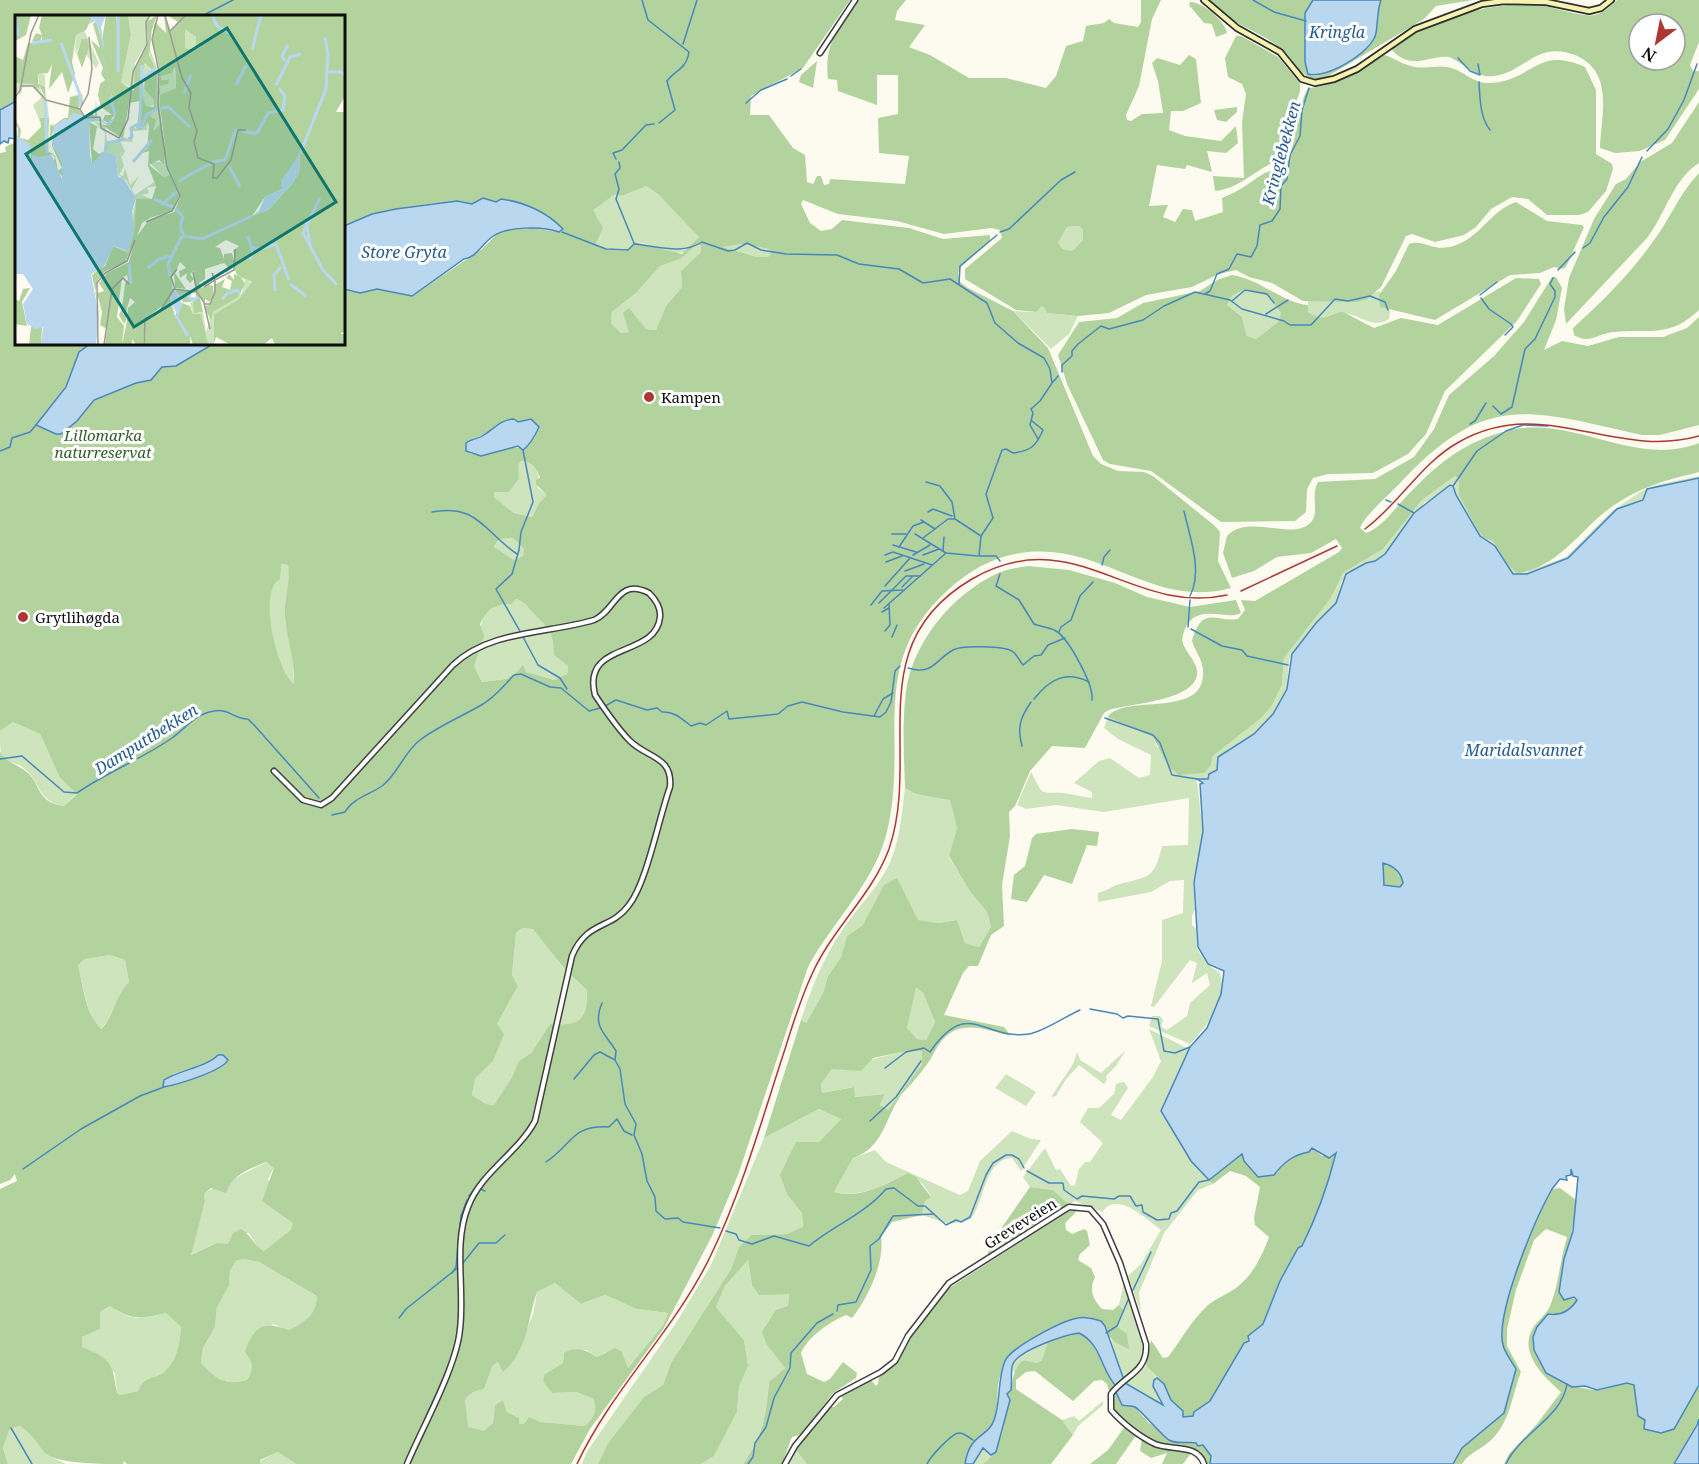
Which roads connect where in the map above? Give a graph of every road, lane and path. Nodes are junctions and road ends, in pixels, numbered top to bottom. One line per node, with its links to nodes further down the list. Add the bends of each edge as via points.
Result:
1 (855, 0): 4 (street)
2 (1204, 0): 3 (street, via 1237,28 1280,52 1302,80 1316,83 1359,68 1415,29 1478,5 1552,2 1589,11)
3 (1611, 0)
4 (820, 53)
5 (274, 771): 6 (street, via 303,800 321,805 332,798 453,665 473,649 594,620 603,615 618,595 631,589 649,593 659,607 660,620 652,635 604,659 596,671 593,687 628,739 665,762 670,787 633,900 618,916 583,936 572,956 535,1121 476,1191 467,1208 461,1243 460,1330 451,1362)
6 (407, 1464)
7 (785, 1464): 8 (street, Greveveien, via 837,1395 895,1361 908,1336 950,1283 1069,1207 1090,1209 1103,1224 1142,1327 1146,1358 1139,1370 1116,1388 1109,1401 1116,1415 1154,1443 1194,1451)
8 (1204, 1464)

